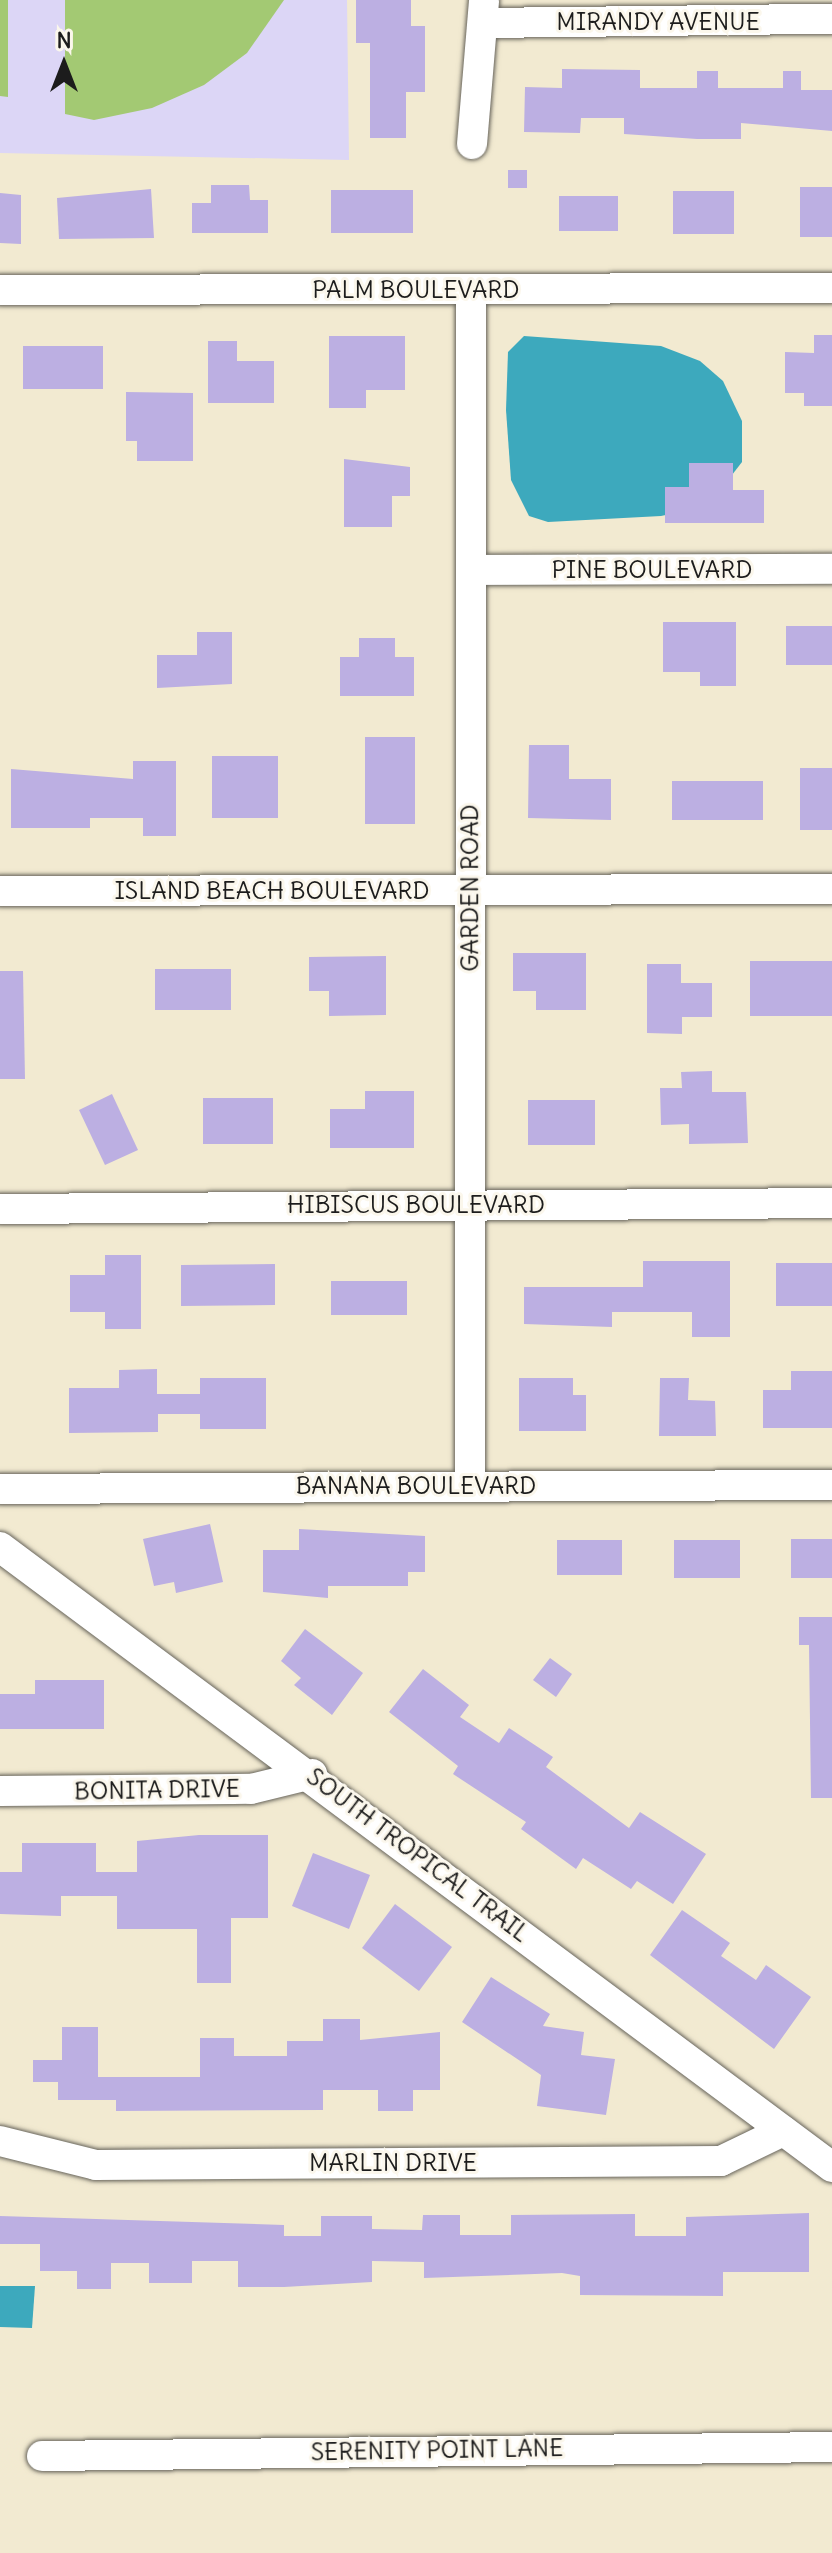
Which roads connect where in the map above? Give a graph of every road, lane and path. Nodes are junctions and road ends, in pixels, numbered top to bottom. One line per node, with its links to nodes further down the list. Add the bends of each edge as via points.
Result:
1 (484, 12): 2 (street, MIRANDY AVENUE); 3 (street)
2 (832, 19)
3 (472, 144)
4 (832, 288): 6 (street, PALM BOULEVARD)
5 (0, 290): 6 (street, PALM BOULEVARD)
6 (471, 290): 8 (street, GARDEN ROAD)
7 (832, 569): 8 (street, PINE BOULEVARD)
8 (472, 570): 11 (street, GARDEN ROAD)
9 (832, 889): 11 (street, ISLAND BEACH BOULEVARD)
10 (0, 891): 11 (street, ISLAND BEACH BOULEVARD)
11 (469, 891): 13 (street, GARDEN ROAD)
12 (832, 1203): 13 (street, HIBISCUS BOULEVARD)
13 (470, 1204): 14 (street, HIBISCUS BOULEVARD); 15 (street, GARDEN ROAD)
14 (0, 1209)
15 (470, 1485): 16 (street, BANANA BOULEVARD); 17 (street, BANANA BOULEVARD)
16 (832, 1485)
17 (0, 1489)
18 (0, 1547): 19 (street, SOUTH TROPICAL TRAIL)
19 (312, 1774): 20 (street, BONITA DRIVE, via 251,1789); 21 (street, SOUTH TROPICAL TRAIL)
20 (0, 1791)
21 (783, 2131): 22 (street, MARLIN DRIVE, via 706,2161 96,2165); 23 (street, SOUTH TROPICAL TRAIL)
22 (0, 2141)
23 (832, 2167)
24 (832, 2447): 25 (street, SERENITY POINT LANE)
25 (42, 2456)

